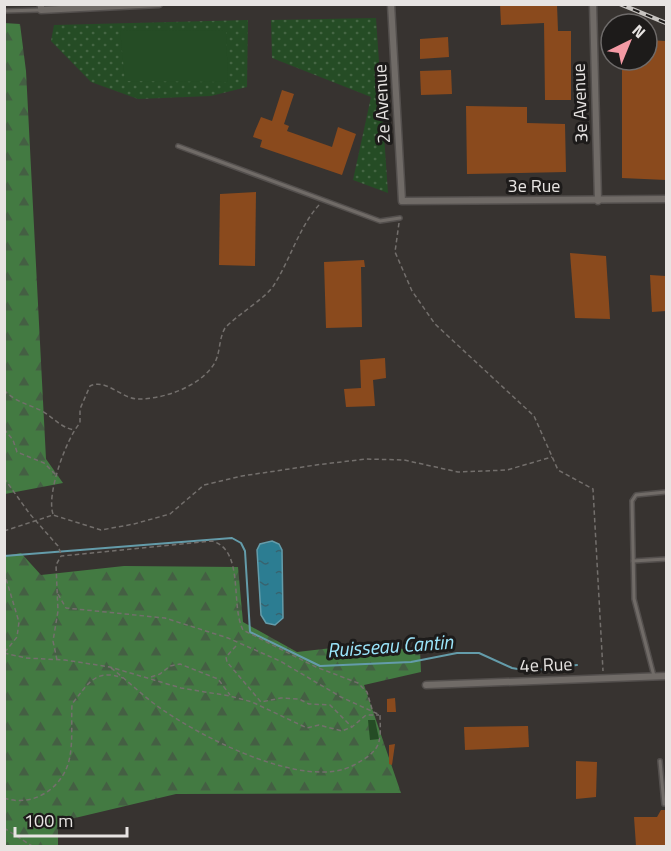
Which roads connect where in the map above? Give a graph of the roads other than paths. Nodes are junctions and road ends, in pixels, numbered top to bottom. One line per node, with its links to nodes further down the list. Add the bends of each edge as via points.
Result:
1 (159, 4): 4 (street)
2 (391, 4): 8 (street, 2e Avenue)
3 (592, 4): 9 (street, 3e Avenue)
4 (41, 7): 5 (lane)
5 (4, 11)
6 (178, 146): 10 (lane, via 380,221)
7 (666, 199): 9 (street, 3e Rue)
8 (402, 201): 9 (street, 3e Rue)
9 (598, 201)
10 (400, 218)
11 (666, 492): 13 (lane, via 636,495 632,501)
12 (666, 559): 13 (lane)
13 (633, 561): 14 (lane, via 634,599)
14 (654, 676): 15 (street, 4e Rue); 16 (street, 4e Rue)
15 (666, 676)
16 (426, 685)
17 (660, 761): 18 (lane)
18 (666, 804)

